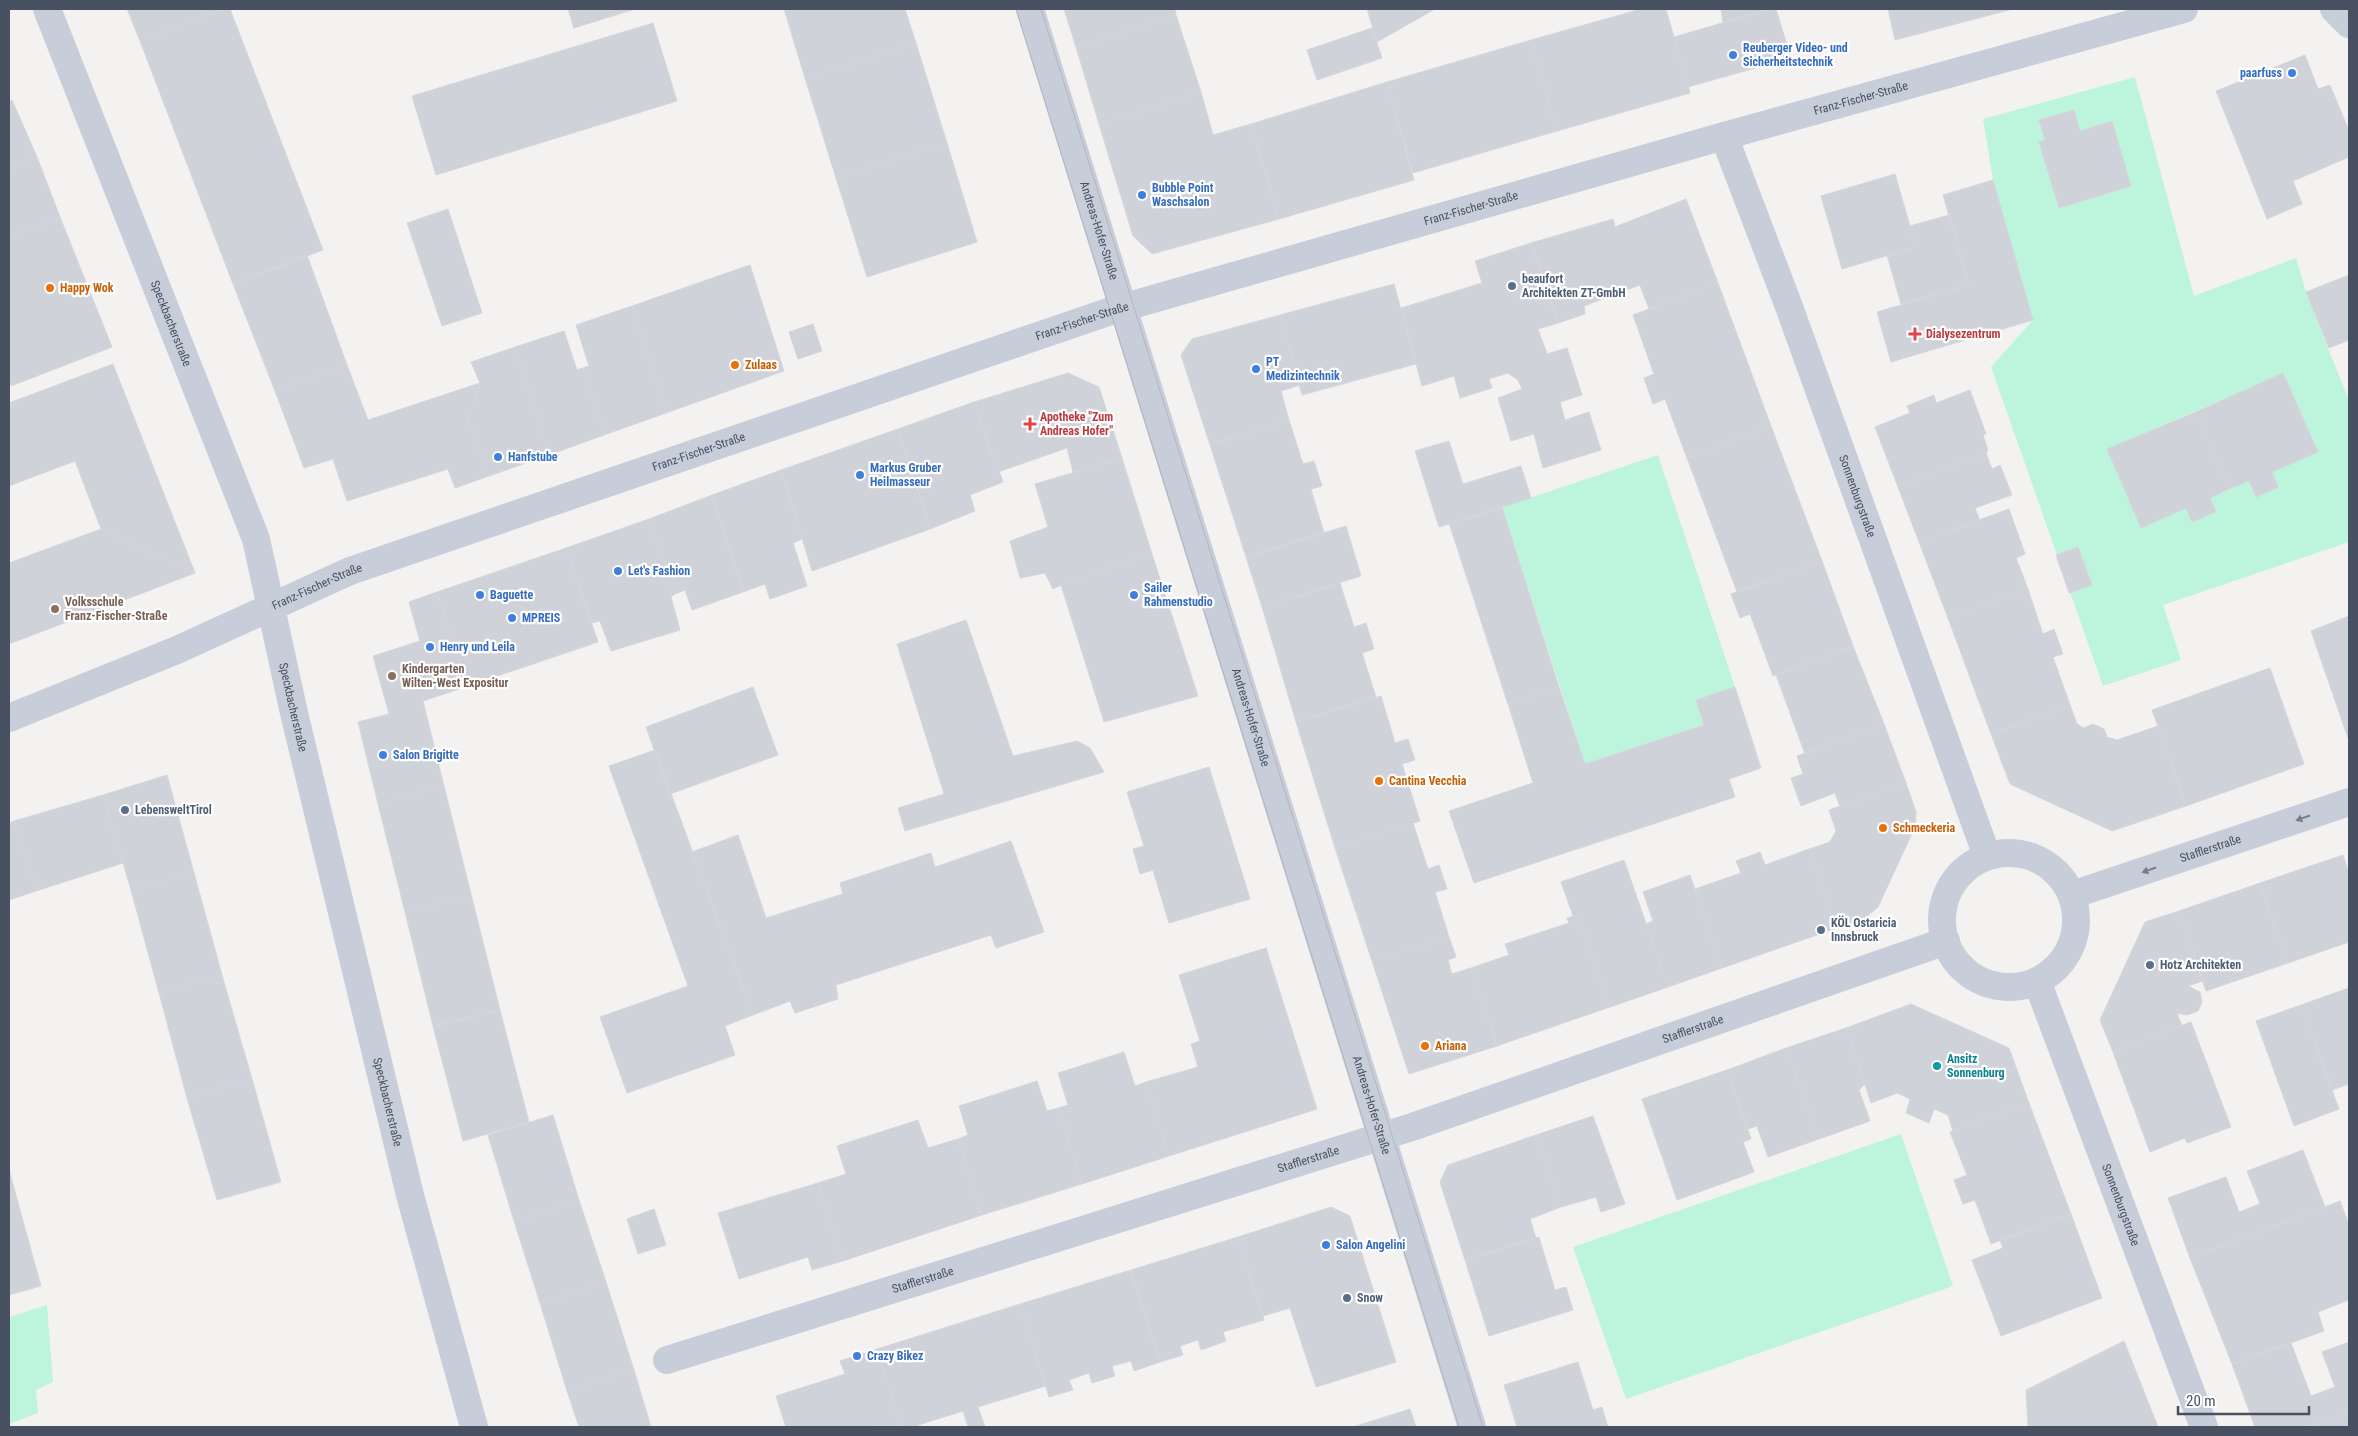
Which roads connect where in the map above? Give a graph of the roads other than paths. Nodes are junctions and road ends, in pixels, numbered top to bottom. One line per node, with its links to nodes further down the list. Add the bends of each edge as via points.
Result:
1 (47, 9): 8 (street, Speckbacherstraße, via 256,539)
2 (1030, 9): 7 (street, Andreas-Hofer-Straße)
3 (2184, 9): 6 (street, Franz-Fischer-Straße)
4 (2334, 9): 5 (street)
5 (2349, 24)
6 (1724, 136): 7 (street, Franz-Fischer-Straße); 11 (street, Sonnenburgstraße, via 1791,312)
7 (1123, 307): 8 (street, Franz-Fischer-Straße, via 360,568); 15 (street, Andreas-Hofer-Straße)
8 (271, 606): 9 (street, Franz-Fischer-Straße, via 177,650); 17 (street, Speckbacherstraße, via 408,1187)
9 (9, 718)
10 (2349, 802): 12 (street, Stafflerstraße, one-way to 12)
11 (1987, 856): 12 (street, via 2008,852 2028,855 2047,863 2062,878); 13 (street, via 1968,866 1954,881 1945,900 1942,920)
12 (2072, 895): 14 (street, via 2077,915 2075,936 2067,954 2054,970)
13 (1946, 941): 14 (street, via 1956,960 1972,976 1993,985 2015,987); 15 (street, Stafflerstraße)
14 (2037, 981): 19 (street, Sonnenburgstraße)
15 (1382, 1135): 16 (street, Stafflerstraße); 18 (street, Andreas-Hofer-Straße)
16 (667, 1360)
17 (474, 1427)
18 (1472, 1427)
19 (2204, 1427)

